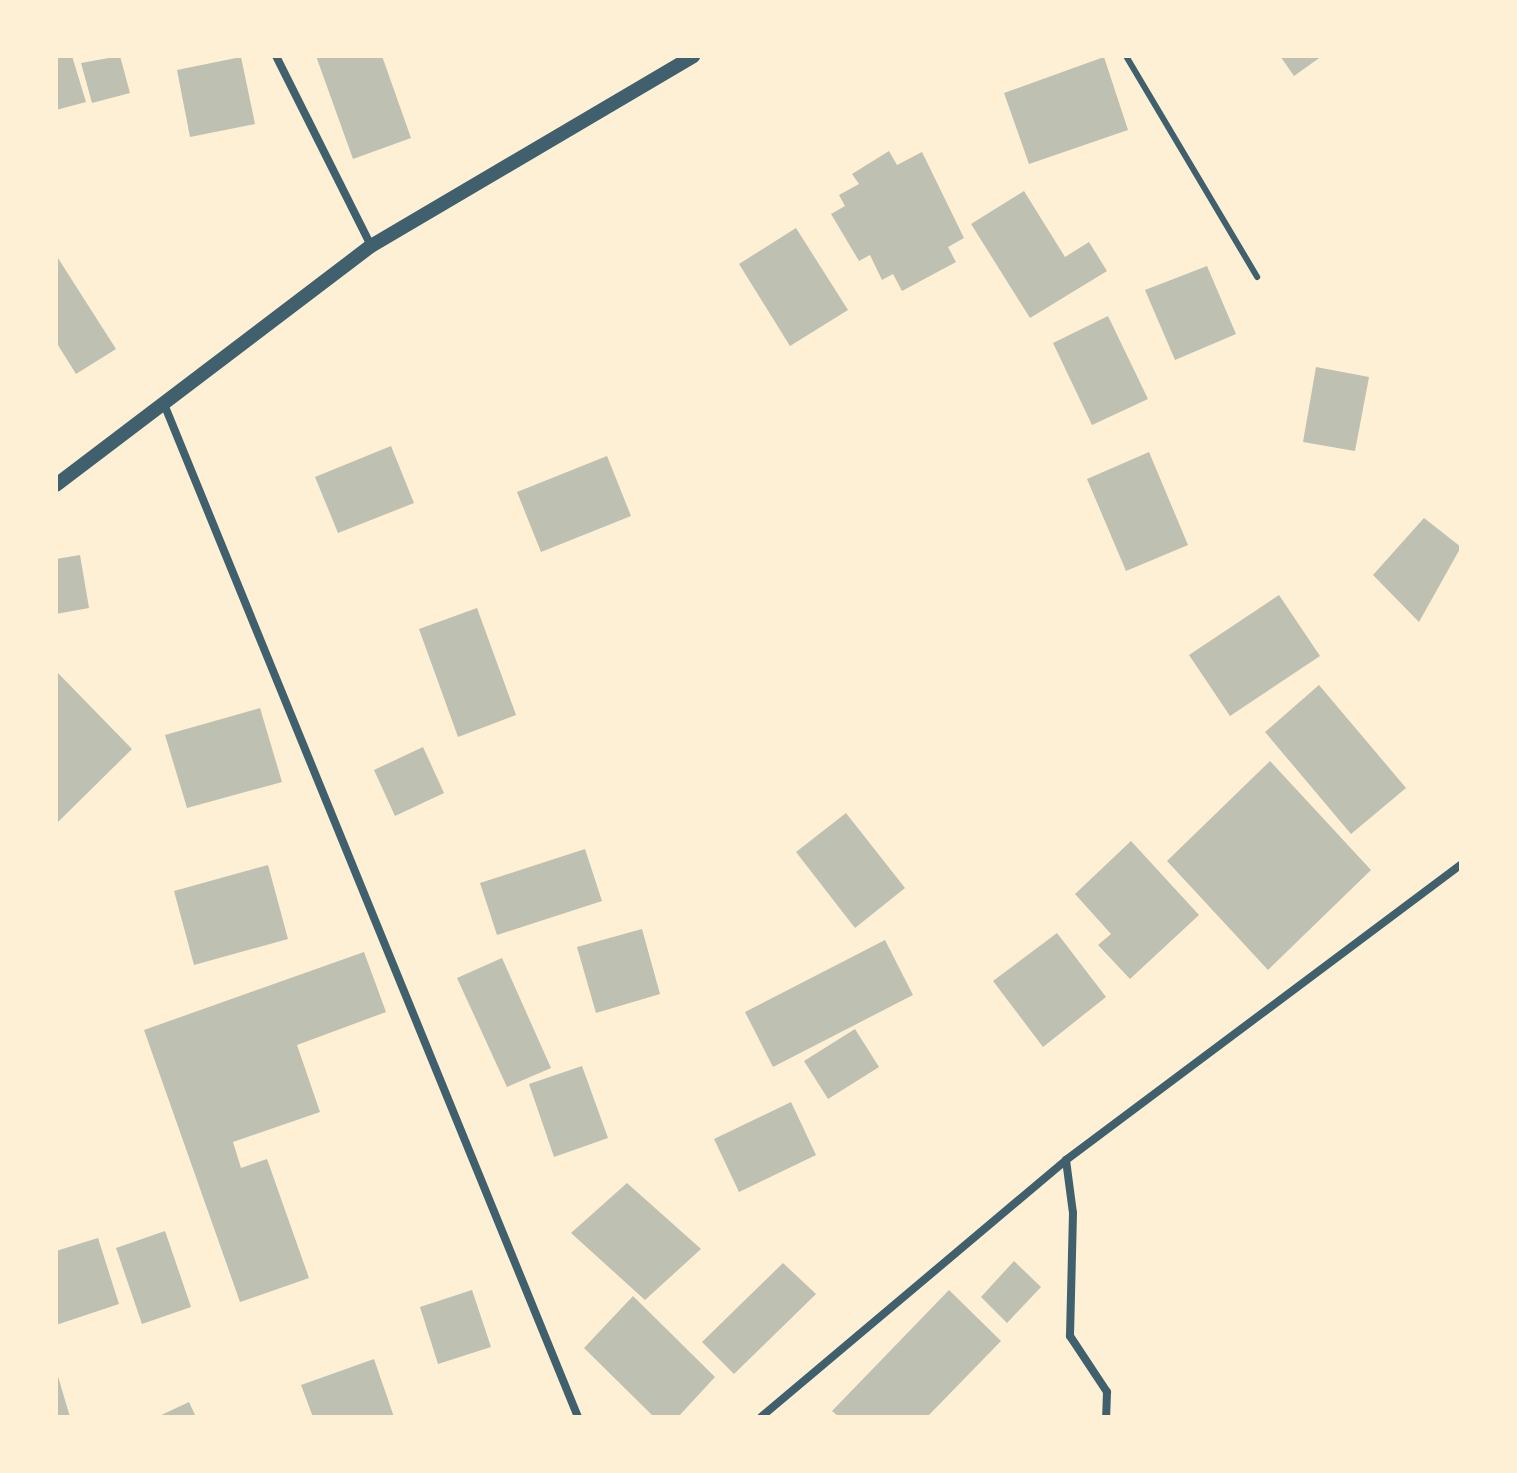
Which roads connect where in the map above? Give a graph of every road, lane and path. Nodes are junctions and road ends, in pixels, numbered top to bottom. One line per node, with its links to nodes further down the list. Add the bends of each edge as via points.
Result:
1 (276, 56): 4 (street)
2 (693, 56): 4 (street)
3 (1126, 56): 5 (lane)
4 (371, 246): 6 (street)
5 (1257, 277)
6 (164, 404): 7 (street); 10 (street)
7 (56, 485)
8 (1461, 864): 9 (street)
9 (1066, 1160): 11 (street); 12 (street, via 1073,1213 1070,1336 1107,1392)
10 (578, 1417)
11 (761, 1417)
12 (1106, 1417)

